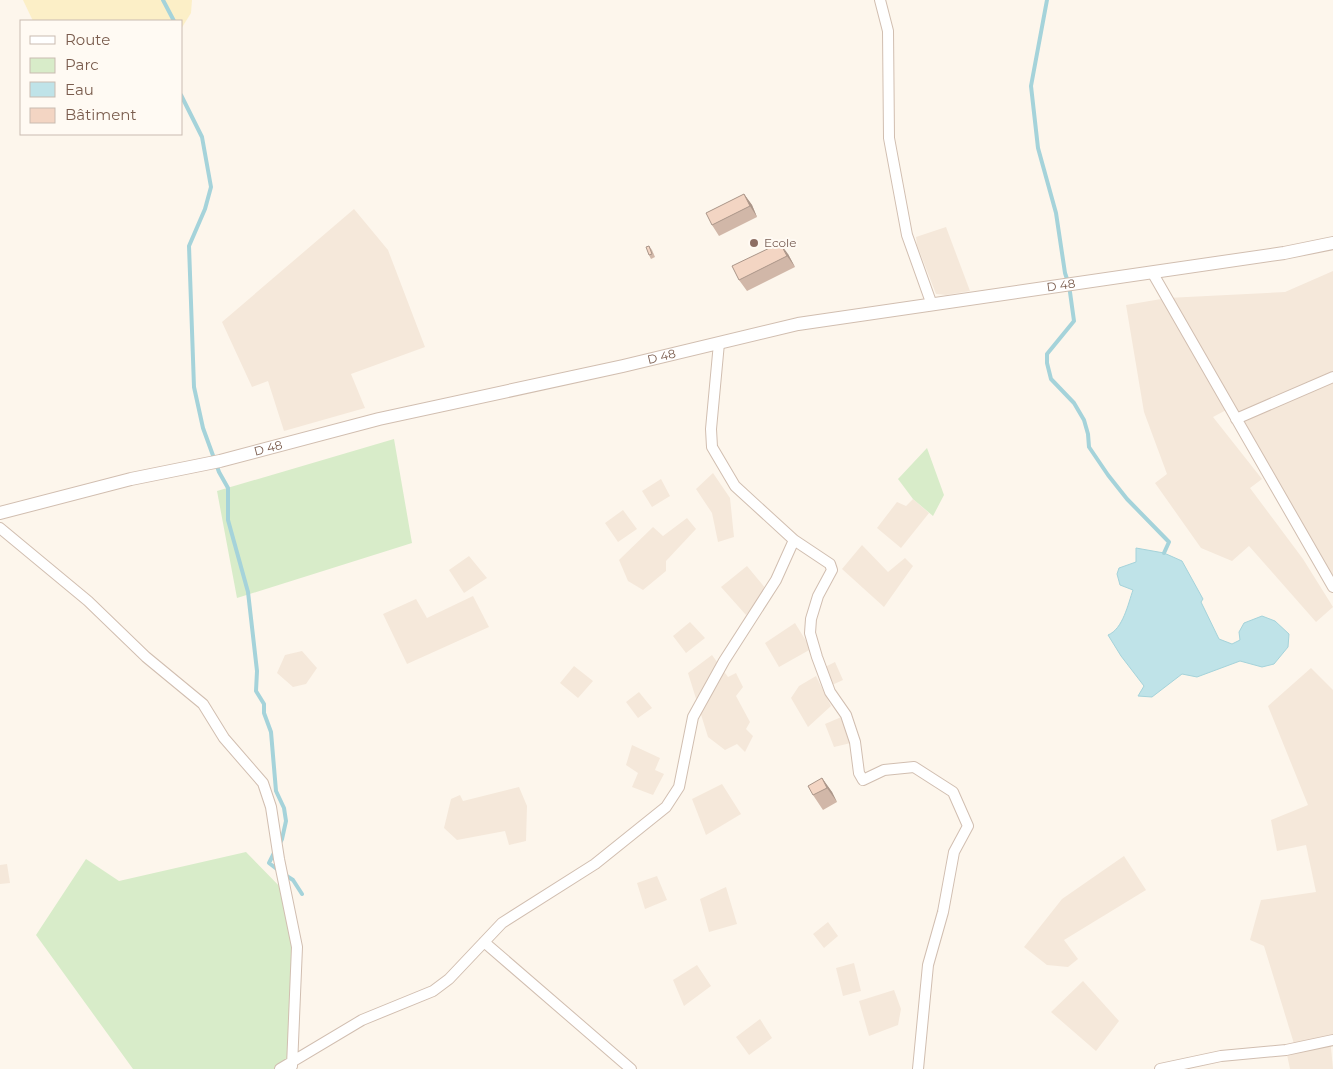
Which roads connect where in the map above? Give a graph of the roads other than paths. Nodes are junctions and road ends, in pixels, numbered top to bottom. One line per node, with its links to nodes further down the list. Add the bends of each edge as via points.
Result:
1 (880, 0): 4 (street, via 888,30 889,138 907,235)
2 (1333, 243): 3 (street, D 48)
3 (1152, 272): 4 (street, D 48); 7 (street)
4 (932, 305): 5 (street, D 48, via 798,324)
5 (718, 344): 8 (street, D 48, via 379,419); 10 (street, via 712,447 735,486)
6 (1333, 377): 7 (street)
7 (1236, 419): 11 (street)
8 (0, 513)
9 (0, 528): 14 (street, via 203,704 224,738 263,783 297,947)
10 (794, 540): 12 (street, via 776,580 724,661 694,717 679,788 666,807 595,864 502,924); 17 (street, via 830,564 832,570 818,596 810,633 830,692 846,715 858,773 863,780 884,770 914,767 953,792 968,826 954,852 943,912 928,965)
11 (1333, 587)
12 (484, 942): 14 (street, via 433,991 362,1020); 16 (street)
13 (1333, 1040): 18 (street, via 1286,1050 1221,1056)
14 (292, 1066): 15 (street)
15 (280, 1069)
16 (631, 1069)
17 (918, 1069)
18 (1160, 1069)

